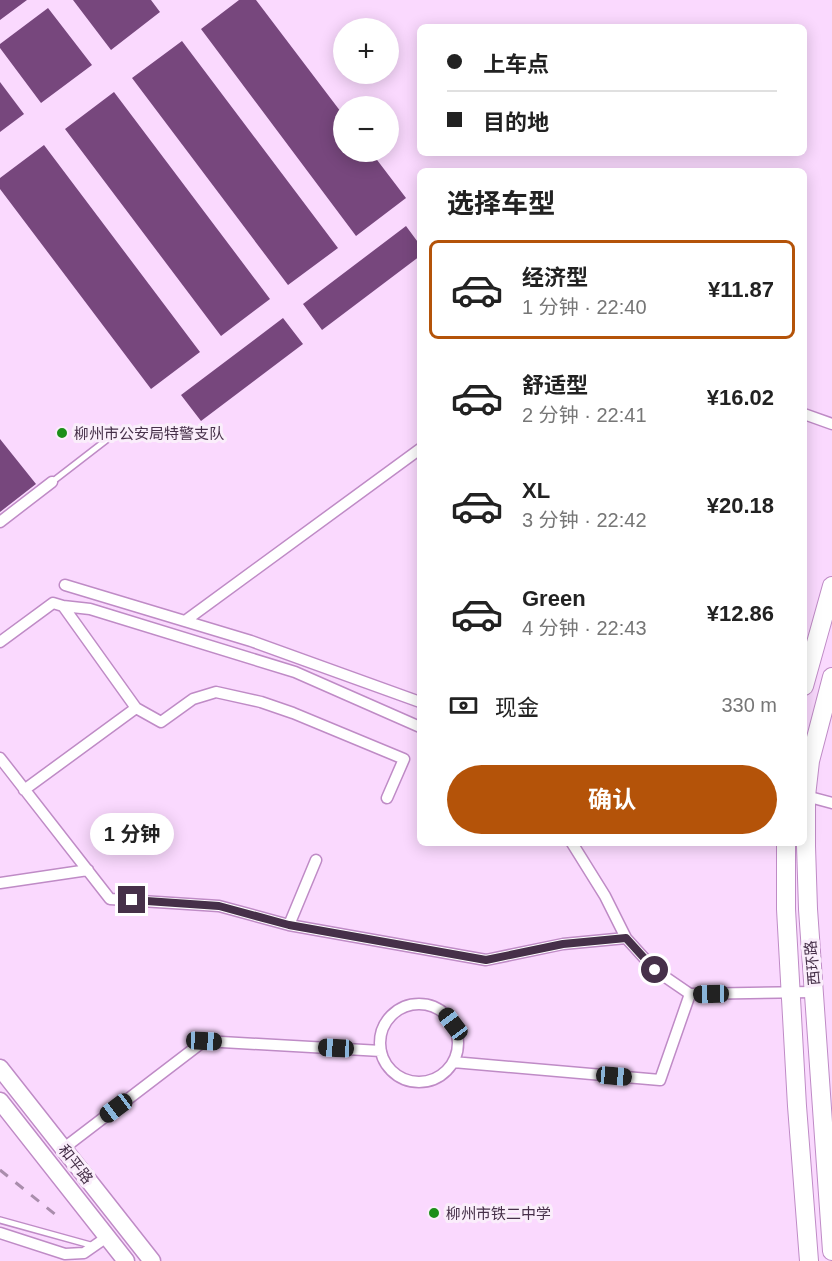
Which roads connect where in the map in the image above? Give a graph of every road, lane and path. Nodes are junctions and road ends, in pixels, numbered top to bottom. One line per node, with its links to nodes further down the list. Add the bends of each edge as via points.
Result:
1 (807, 415): 2 (street)
2 (832, 424)
3 (109, 438): 5 (lane)
4 (417, 451): 10 (street)
5 (52, 482): 6 (street)
6 (0, 522)
7 (65, 585): 10 (street)
8 (832, 586): 12 (main road)
9 (63, 606): 11 (street, via 53,603); 15 (street); 16 (street, via 90,609 295,672)
10 (185, 621): 14 (street)
11 (0, 642)
12 (807, 675)
13 (832, 677): 18 (main road, 西环路)
14 (417, 701)
15 (136, 708): 19 (street); 21 (street, via 160,722 193,699 216,692 293,713 404,759)
16 (417, 727)
17 (0, 758): 19 (street)
18 (807, 787)
19 (24, 790): 27 (street)
20 (807, 796): 22 (street)
21 (387, 798)
22 (832, 803)
23 (574, 846): 30 (street)
24 (786, 846): 31 (main road, 西环路)
25 (807, 846): 32 (main road, 西环路)
26 (316, 860): 29 (street)
27 (88, 870): 28 (street); 29 (street, via 110,899 219,906)
28 (0, 883)
29 (289, 925): 30 (street, via 486,960 563,944)
30 (626, 938): 33 (street, via 655,970)
31 (792, 992): 32 (street); 33 (street); 46 (main road, 西环路)
32 (814, 992): 42 (main road, 西环路)
33 (690, 994): 35 (street, via 660,1080)
34 (381, 1051): 35 (street, via 395,1073 413,1081 433,1079); 35 (street, via 380,1038 390,1016 400,1008 424,1004 436,1007 453,1024 458,1049); 38 (street, via 204,1041)
35 (453, 1062)
36 (0, 1068): 38 (main road, 和平路)
37 (0, 1101): 41 (main road, 和平路)
38 (64, 1148): 45 (main road, 和平路)
39 (0, 1220): 41 (lane)
40 (0, 1233): 43 (street)
41 (101, 1241): 43 (street); 44 (main road, 和平路)
42 (832, 1251)
43 (81, 1257)
44 (126, 1261)
45 (152, 1261)
46 (809, 1261)

